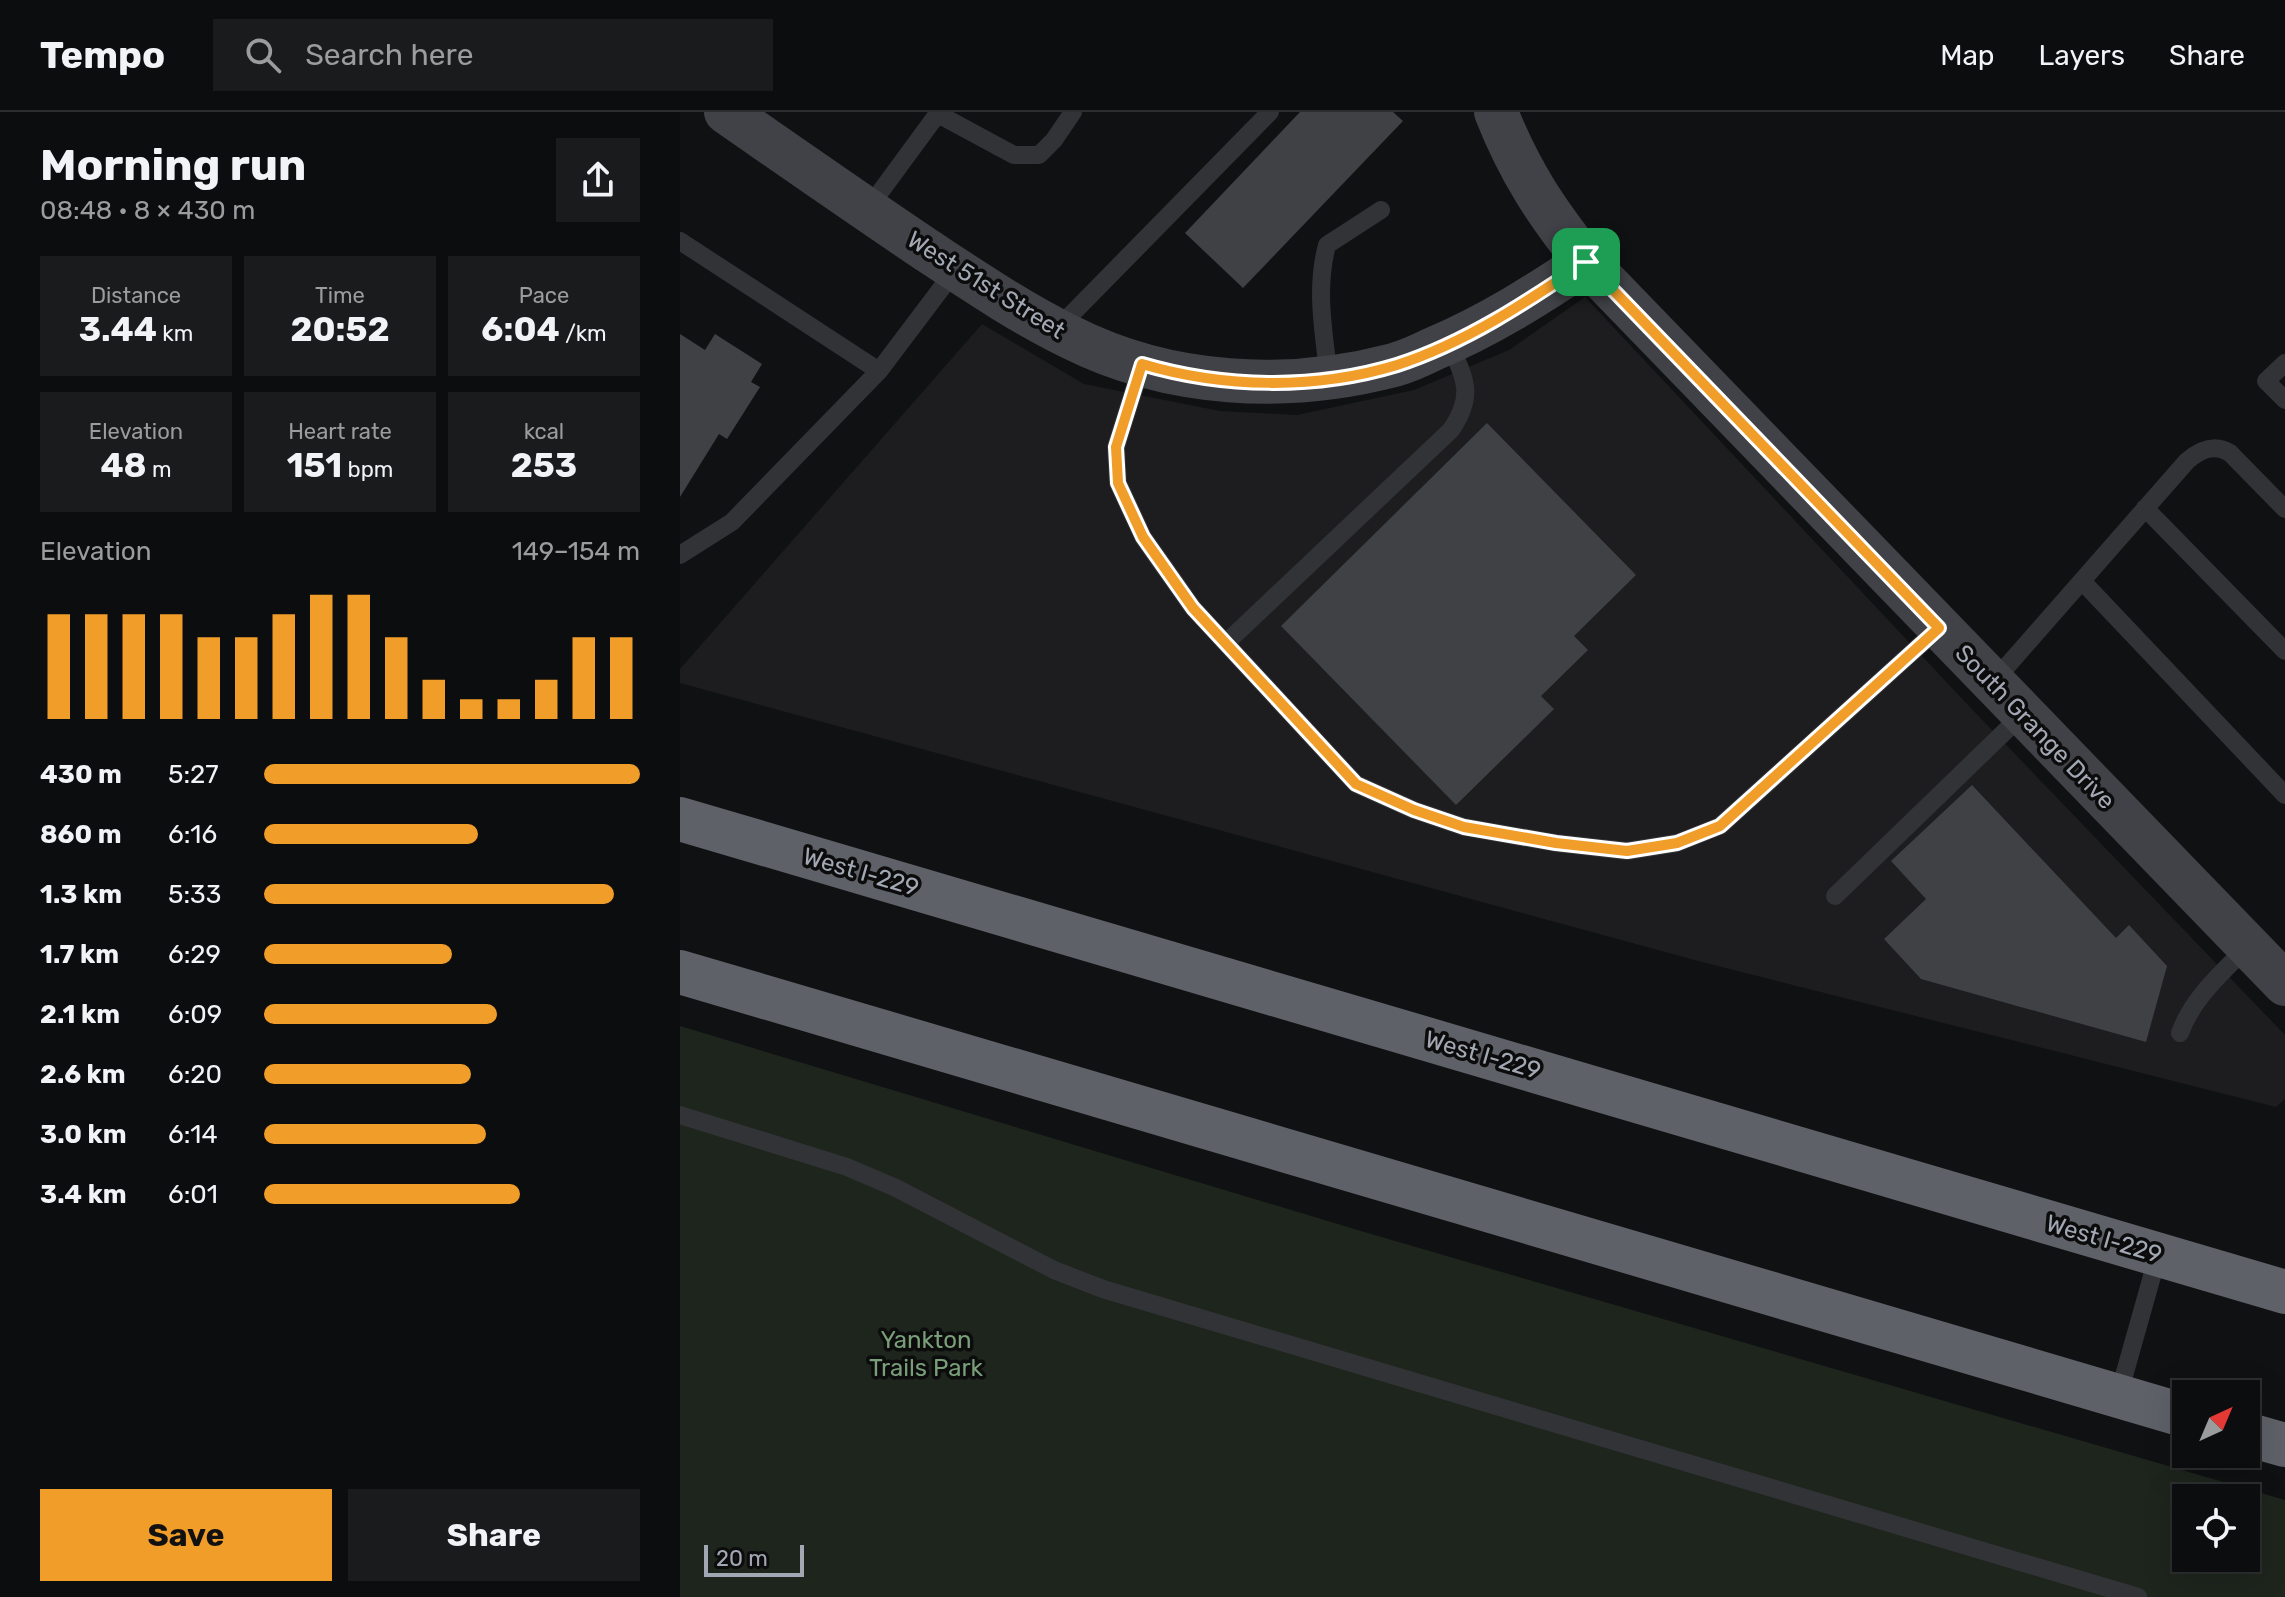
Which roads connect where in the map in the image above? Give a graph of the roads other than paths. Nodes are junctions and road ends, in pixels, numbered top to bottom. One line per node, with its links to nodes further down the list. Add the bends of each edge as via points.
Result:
1 (726, 112): 6 (street, West 51st Street)
2 (1073, 112): 5 (lane, via 1039,155 1014,155)
3 (1270, 112): 11 (lane)
4 (1496, 112): 9 (street, South Grange Drive, via 1548,214)
5 (938, 113): 6 (lane)
6 (867, 210): 10 (street, West 51st Street)
7 (1381, 210): 16 (lane, via 1327,245 1319,291)
8 (680, 241): 15 (lane)
9 (1586, 262): 12 (street, West 51st Street); 22 (street, South Grange Drive)
10 (956, 269): 11 (street, West 51st Street); 15 (lane)
11 (1056, 330): 14 (street, West 51st Street)
12 (1449, 343): 16 (street, West 51st Street, via 1397,365); 23 (lane, via 1466,388 1463,413 1451,430)
13 (2285, 363): 17 (lane, via 2266,381)
14 (1142, 364): 16 (street, West 51st Street, via 1180,375 1255,383); 23 (lane, via 1116,447 1118,483 1143,537 1193,608)
15 (879, 371): 20 (lane, via 732,522)
16 (1329, 379)
17 (2285, 400)
18 (2145, 508): 19 (lane, via 2200,450 2223,448); 21 (lane); 24 (lane)
19 (2285, 509)
20 (680, 555)
21 (2082, 581): 25 (lane); 27 (lane)
22 (1939, 628): 23 (lane, via 1720,826 1677,843 1627,851 1464,827 1356,784); 25 (street, South Grange Drive)
23 (1227, 642)
24 (2285, 651)
25 (1993, 683): 26 (street, South Grange Drive)
26 (2023, 714): 29 (lane); 30 (street, South Grange Drive)
27 (2285, 795)
28 (680, 819): 35 (highway, West I-229)
29 (1835, 896)
30 (2248, 946): 32 (street, South Grange Drive); 33 (lane, via 2197,1000)
31 (680, 972): 37 (highway)
32 (2284, 982)
33 (2180, 1033)
34 (680, 1115): 41 (lane, via 847,1167 1103,1289)
35 (2158, 1255): 36 (highway, West I-229); 37 (lane)
36 (2285, 1292)
37 (2118, 1397): 38 (highway)
38 (2172, 1412)
39 (2260, 1438): 40 (highway)
40 (2285, 1445)
41 (2138, 1597)

